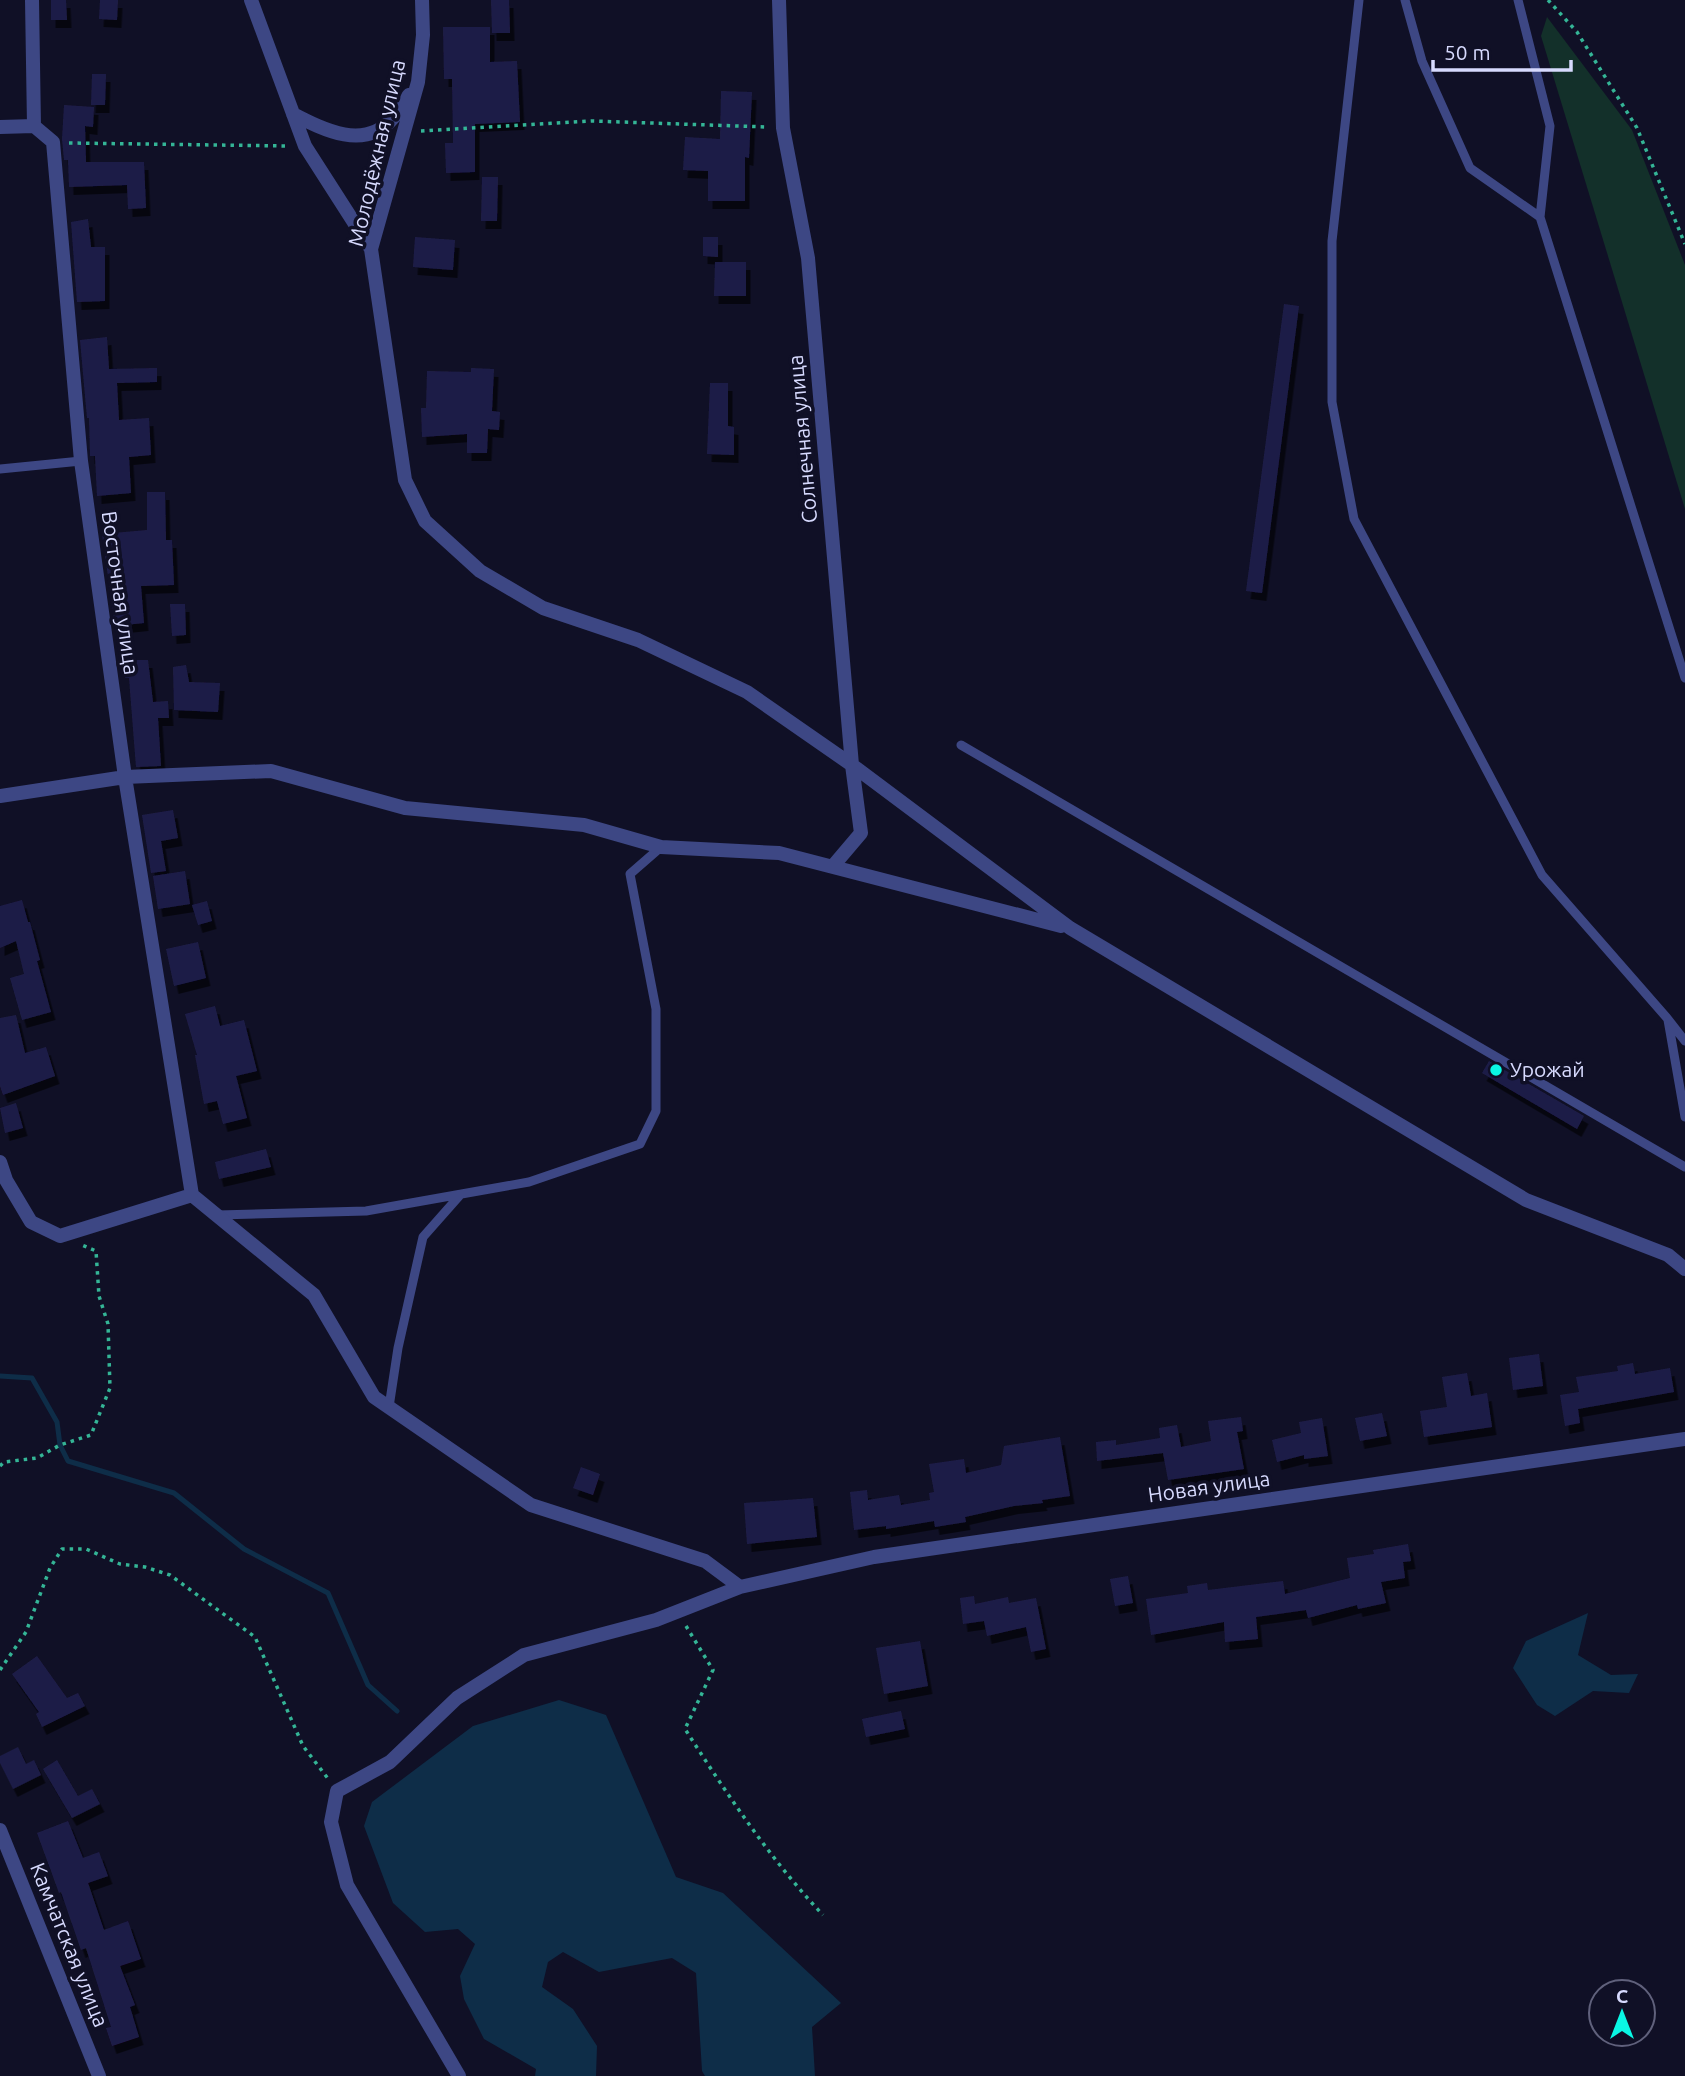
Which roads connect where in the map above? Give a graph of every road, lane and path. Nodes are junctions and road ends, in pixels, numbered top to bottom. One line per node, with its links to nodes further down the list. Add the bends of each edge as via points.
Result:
1 (32, 0): 11 (street)
2 (251, 0): 10 (street)
3 (422, 0): 9 (street, Молодёжная улица)
4 (779, 0): 13 (street, Солнечная улица)
5 (1359, 0): 30 (lane, via 1332,242 1332,402 1354,519 1542,875)
6 (1405, 0): 17 (lane, via 1422,61 1470,168)
7 (1518, 0): 17 (lane, via 1550,126)
8 (1548, 0): 18 (path, via 1577,32 1637,128)
9 (418, 82): 10 (street, via 392,120 370,134 325,130); 14 (street, Молодёжная улица)
10 (293, 114): 16 (street)
11 (34, 126): 12 (street); 15 (street)
12 (0, 127)
13 (783, 128): 14 (path, via 592,121); 24 (street, Солнечная улица, via 808,258)
14 (403, 133): 19 (street, Молодёжная улица)
15 (53, 142): 16 (path); 20 (street, Восточная улица)
16 (305, 146): 19 (street)
17 (1540, 217): 22 (lane)
18 (1685, 244)
19 (371, 249): 24 (street, Молодёжная улица, via 405,480 425,521 480,571 543,608 638,640 747,692)
20 (80, 461): 21 (lane); 25 (street, Восточная улица)
21 (0, 469)
22 (1685, 678)
23 (961, 746): 34 (lane)
24 (852, 765): 28 (street, Солнечная улица, via 861,833); 29 (street, Молодёжная улица)
25 (125, 777): 26 (street); 27 (street, via 271,771 405,808 584,825); 36 (street, Восточная улица)
26 (0, 796)
27 (661, 847): 28 (street, via 779,853); 35 (lane, via 630,874 656,1009 656,1111 640,1144 529,1182)
28 (833, 866): 29 (street)
29 (1070, 928): 39 (street, via 1525,1200 1668,1255)
30 (1667, 1018): 31 (lane); 32 (lane)
31 (1685, 1041)
32 (1685, 1117)
33 (0, 1161): 38 (street, via 31,1222)
34 (1685, 1167)
35 (461, 1194): 37 (lane, via 366,1211); 40 (lane, via 423,1237)
36 (192, 1195): 37 (street); 38 (street)
37 (216, 1215): 40 (street, via 314,1295 374,1396)
38 (60, 1236): 42 (path, via 96,1251 99,1296 108,1324 110,1388 91,1435 37,1458)
39 (1685, 1269)
40 (389, 1407): 43 (street, via 531,1505 705,1561)
41 (1685, 1439): 43 (street, Новая улица, via 874,1557)
42 (0, 1466)
43 (740, 1587): 44 (street, Новая улица)
44 (678, 1612): 46 (street, Новая улица, via 524,1655 457,1698 390,1762); 48 (path, via 713,1670 685,1729 795,1886)
45 (0, 1670): 46 (path, via 26,1632 62,1549 86,1549 120,1564 170,1575 255,1637 303,1746)
46 (337, 1791): 50 (street, via 331,1822 347,1885)
47 (0, 1830): 49 (street, Камчатская улица)
48 (823, 1915)
49 (99, 2076)
50 (459, 2076)

